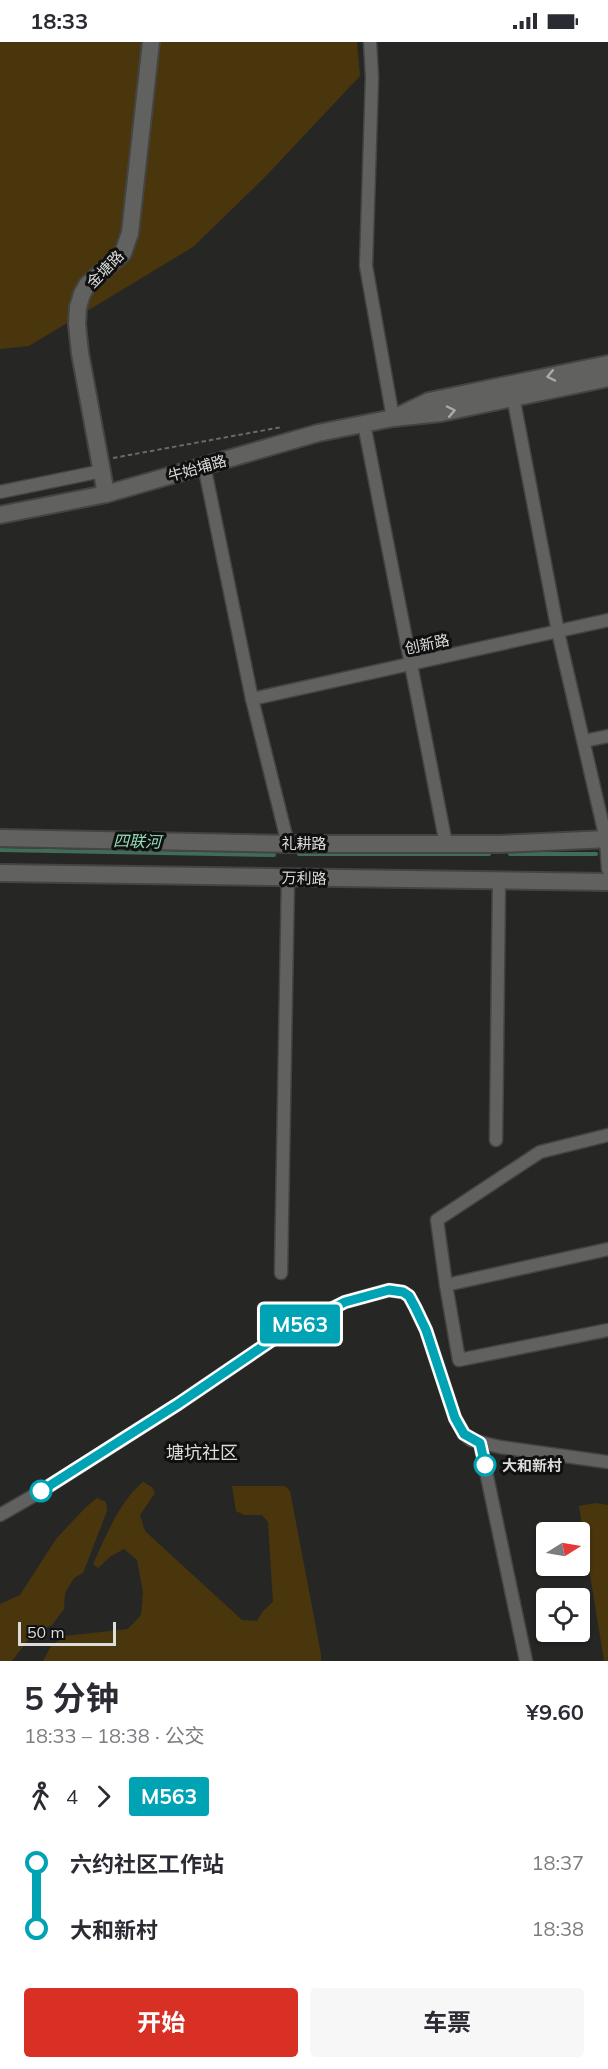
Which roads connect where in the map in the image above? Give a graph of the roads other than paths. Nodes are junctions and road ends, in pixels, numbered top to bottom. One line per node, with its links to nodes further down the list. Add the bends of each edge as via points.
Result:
1 (151, 42): 8 (street, 金塘路, via 130,233 123,253 87,285 78,307 80,353)
2 (370, 42): 6 (street, via 366,266)
3 (608, 364): 5 (street, 牛始埔路, one-way to 5)
4 (608, 378): 5 (street, 牛始埔路)
5 (512, 391): 6 (street, 牛始埔路, via 429,401); 14 (street)
6 (393, 418): 7 (street, 牛始埔路)
7 (364, 424): 9 (street, 牛始埔路); 15 (street)
8 (106, 465): 10 (street); 11 (street, 金塘路)
9 (204, 465): 11 (street, 牛始埔路); 16 (street)
10 (0, 492)
11 (106, 494): 12 (street, 牛始埔路)
12 (0, 515)
13 (608, 620): 14 (street, 创新路)
14 (558, 632): 15 (street, 创新路); 18 (street)
15 (410, 663): 16 (street, 创新路); 22 (street)
16 (252, 699): 21 (street)
17 (608, 736): 18 (street)
18 (584, 741): 20 (street)
19 (0, 838): 21 (street, 礼耕路)
20 (607, 839): 22 (street, 礼耕路); 23 (street)
21 (288, 843): 22 (street, 礼耕路)
22 (446, 844)
23 (608, 869)
24 (0, 873): 25 (street, 万利路)
25 (288, 877): 26 (street, 万利路); 31 (street)
26 (499, 880): 27 (street, 万利路); 29 (street)
27 (608, 882)
28 (608, 1135): 32 (street, via 540,1152 437,1220)
29 (496, 1140)
30 (608, 1249): 32 (street)
31 (281, 1273)
32 (446, 1285): 33 (street, via 459,1360)
33 (608, 1330)
34 (480, 1443): 35 (street); 36 (street, via 464,1434 455,1418 426,1330 409,1296 389,1290 345,1302 281,1334 178,1404); 37 (street)
35 (608, 1462)
36 (0, 1515)
37 (526, 1661)

